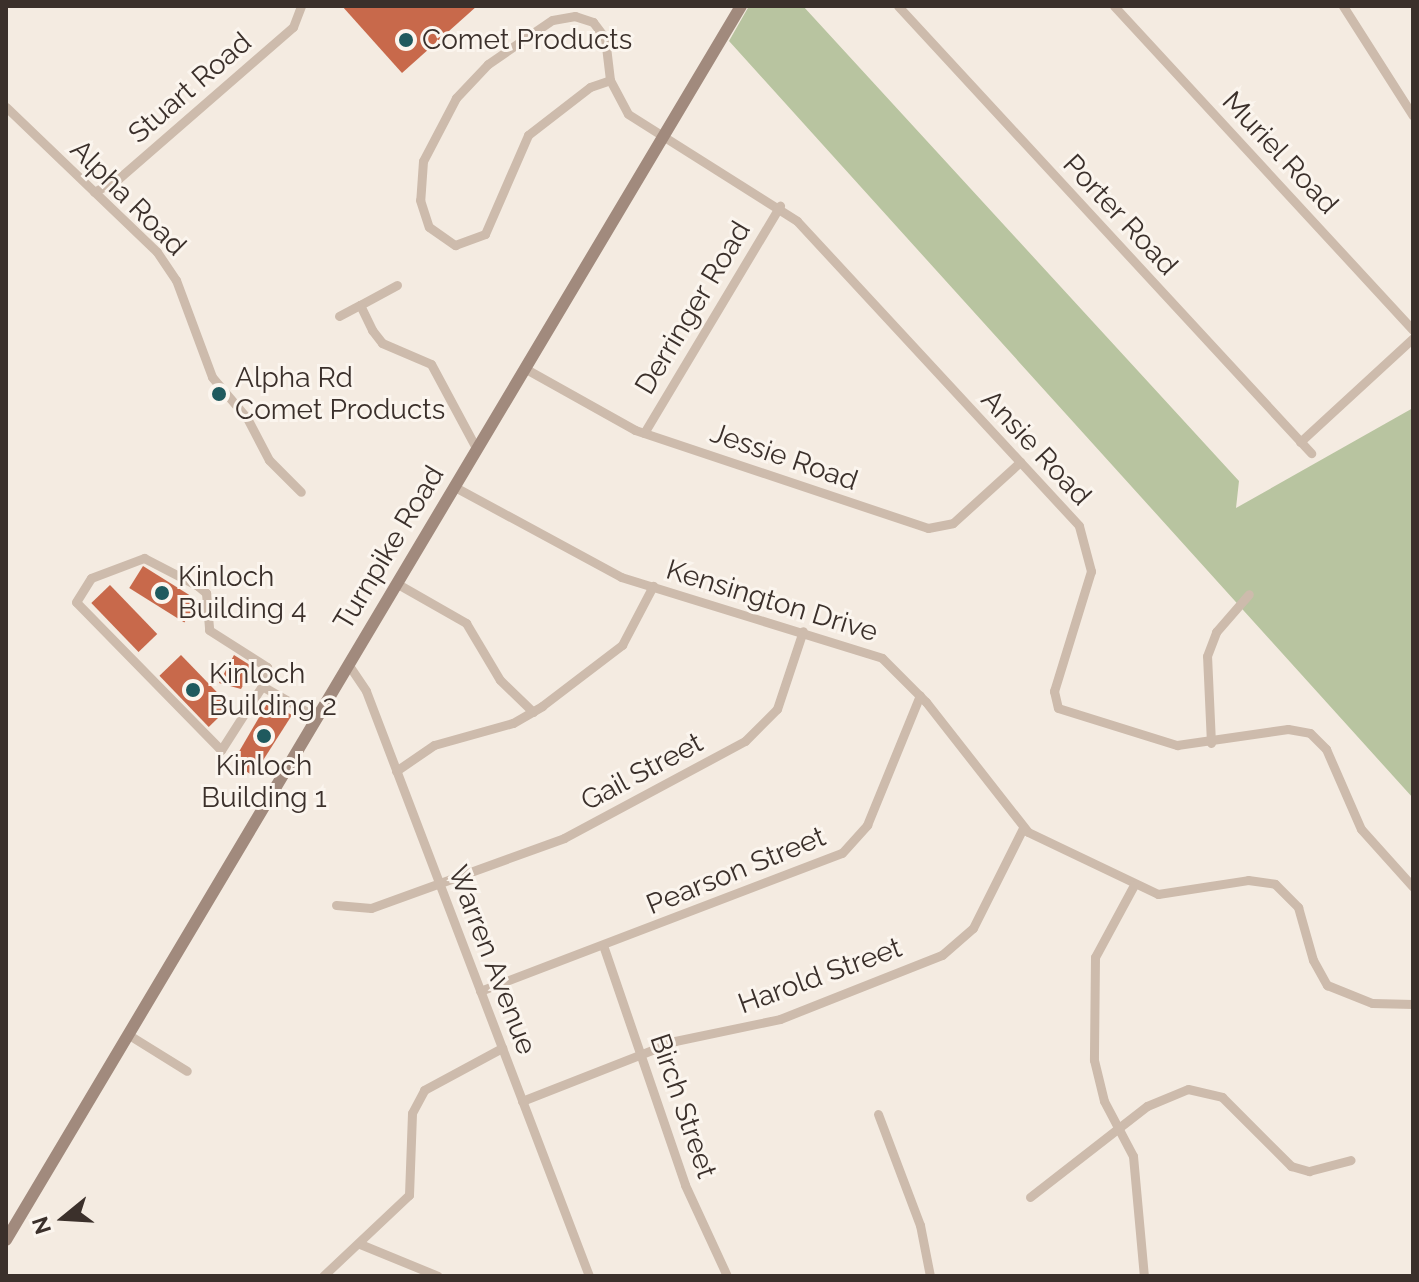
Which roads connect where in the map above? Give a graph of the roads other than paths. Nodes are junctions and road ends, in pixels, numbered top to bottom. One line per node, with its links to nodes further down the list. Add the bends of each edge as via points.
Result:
1 (301, 6): 10 (street, Stuart Road, via 293,27 118,179)
2 (741, 6): 9 (main road, Turnpike Road)
3 (899, 6): 19 (street, Porter Road)
4 (1114, 6): 15 (street, Muriel Road)
5 (1343, 6): 8 (street)
6 (610, 80): 6 (street, via 590,87 523,142 485,234 455,245 429,227 420,200 423,161 456,98 488,64 552,20 575,16 593,22 605,38); 9 (street, Ansie Road, via 621,107)
7 (6, 107): 10 (street, Alpha Road)
8 (1413, 116)
9 (665, 137): 11 (street, Ansie Road); 17 (main road, Turnpike Road)
10 (94, 192): 24 (street, Alpha Road, via 169,267 212,377 247,418 269,460)
11 (780, 206): 18 (street, Derringer Road); 22 (street, Ansie Road)
12 (397, 285): 13 (street)
13 (360, 305): 14 (street); 20 (street, via 381,342 418,353 436,370)
14 (339, 316)
15 (1413, 330)
16 (1413, 338): 19 (street)
17 (526, 369): 18 (street, Jessie Road); 20 (main road, Turnpike Road)
18 (644, 433): 22 (street, Jessie Road, via 931,529 953,523)
19 (1300, 442): 21 (street, Porter Road)
20 (476, 448): 23 (main road, Turnpike Road)
21 (1311, 453)
22 (1020, 462): 34 (street, Ansie Road, via 1079,526 1091,555 1088,587 1054,691 1057,706 1169,744)
23 (453, 486): 25 (main road, Turnpike Road); 26 (street, Kensington Drive, via 595,564)
24 (301, 492)
25 (396, 583): 29 (main road, Turnpike Road); 32 (street, via 466,623 500,680)
26 (653, 586): 28 (street, Kensington Drive); 32 (street, via 622,645)
27 (1249, 594): 34 (street, via 1216,632 1207,656)
28 (803, 631): 31 (street, Kensington Drive, via 882,658); 37 (street, Gail Street, via 777,709 750,738 586,828)
29 (348, 664): 33 (main road, Turnpike Road); 35 (street, Warren Avenue, via 364,686)
30 (262, 686): 30 (street, via 225,745 214,747 76,602 80,587 144,558 198,586 206,593 209,630 263,661); 33 (street)
31 (920, 695): 36 (street, Kensington Drive); 41 (street, Pearson Street, via 867,825 851,846)
32 (533, 712): 35 (street, via 441,742)
33 (316, 717): 44 (main road, Turnpike Road)
34 (1211, 743): 39 (street, Ansie Road, via 1288,729 1314,736 1326,749 1361,829)
35 (396, 771): 37 (street, Warren Avenue)
36 (1023, 828): 38 (street, Kensington Drive); 46 (street, Harold Street, via 973,928 958,946 780,1019 689,1037)
37 (440, 885): 40 (street, Gail Street, via 371,908); 42 (street, Warren Avenue)
38 (1134, 885): 43 (street, Kensington Drive, via 1175,896 1242,881 1275,884 1298,907 1313,960 1327,985 1372,1003); 50 (street, via 1101,940 1093,976 1094,1066)
39 (1413, 887)
40 (336, 905)
41 (604, 948): 42 (street, Pearson Street); 46 (street, Birch Street)
42 (480, 991): 45 (street, Warren Avenue)
43 (1413, 1004)
44 (129, 1035): 47 (street); 53 (main road, Turnpike Road)
45 (502, 1048): 48 (street, Warren Avenue); 54 (street, via 424,1090 412,1113 409,1195)
46 (641, 1054): 48 (street, Harold Street); 58 (street, Birch Street, via 685,1185)
47 (187, 1071)
48 (522, 1101): 57 (street, Warren Avenue)
49 (878, 1114): 59 (street, via 920,1225)
50 (1119, 1127): 51 (street, via 1165,1096 1203,1090 1225,1099 1291,1166 1309,1171); 52 (street); 60 (street, via 1135,1164)
51 (1351, 1160)
52 (1030, 1197)
53 (6, 1240)
54 (360, 1244): 55 (street); 56 (street)
55 (323, 1276)
56 (438, 1276)
57 (589, 1276)
58 (727, 1276)
59 (930, 1276)
60 (1144, 1276)

